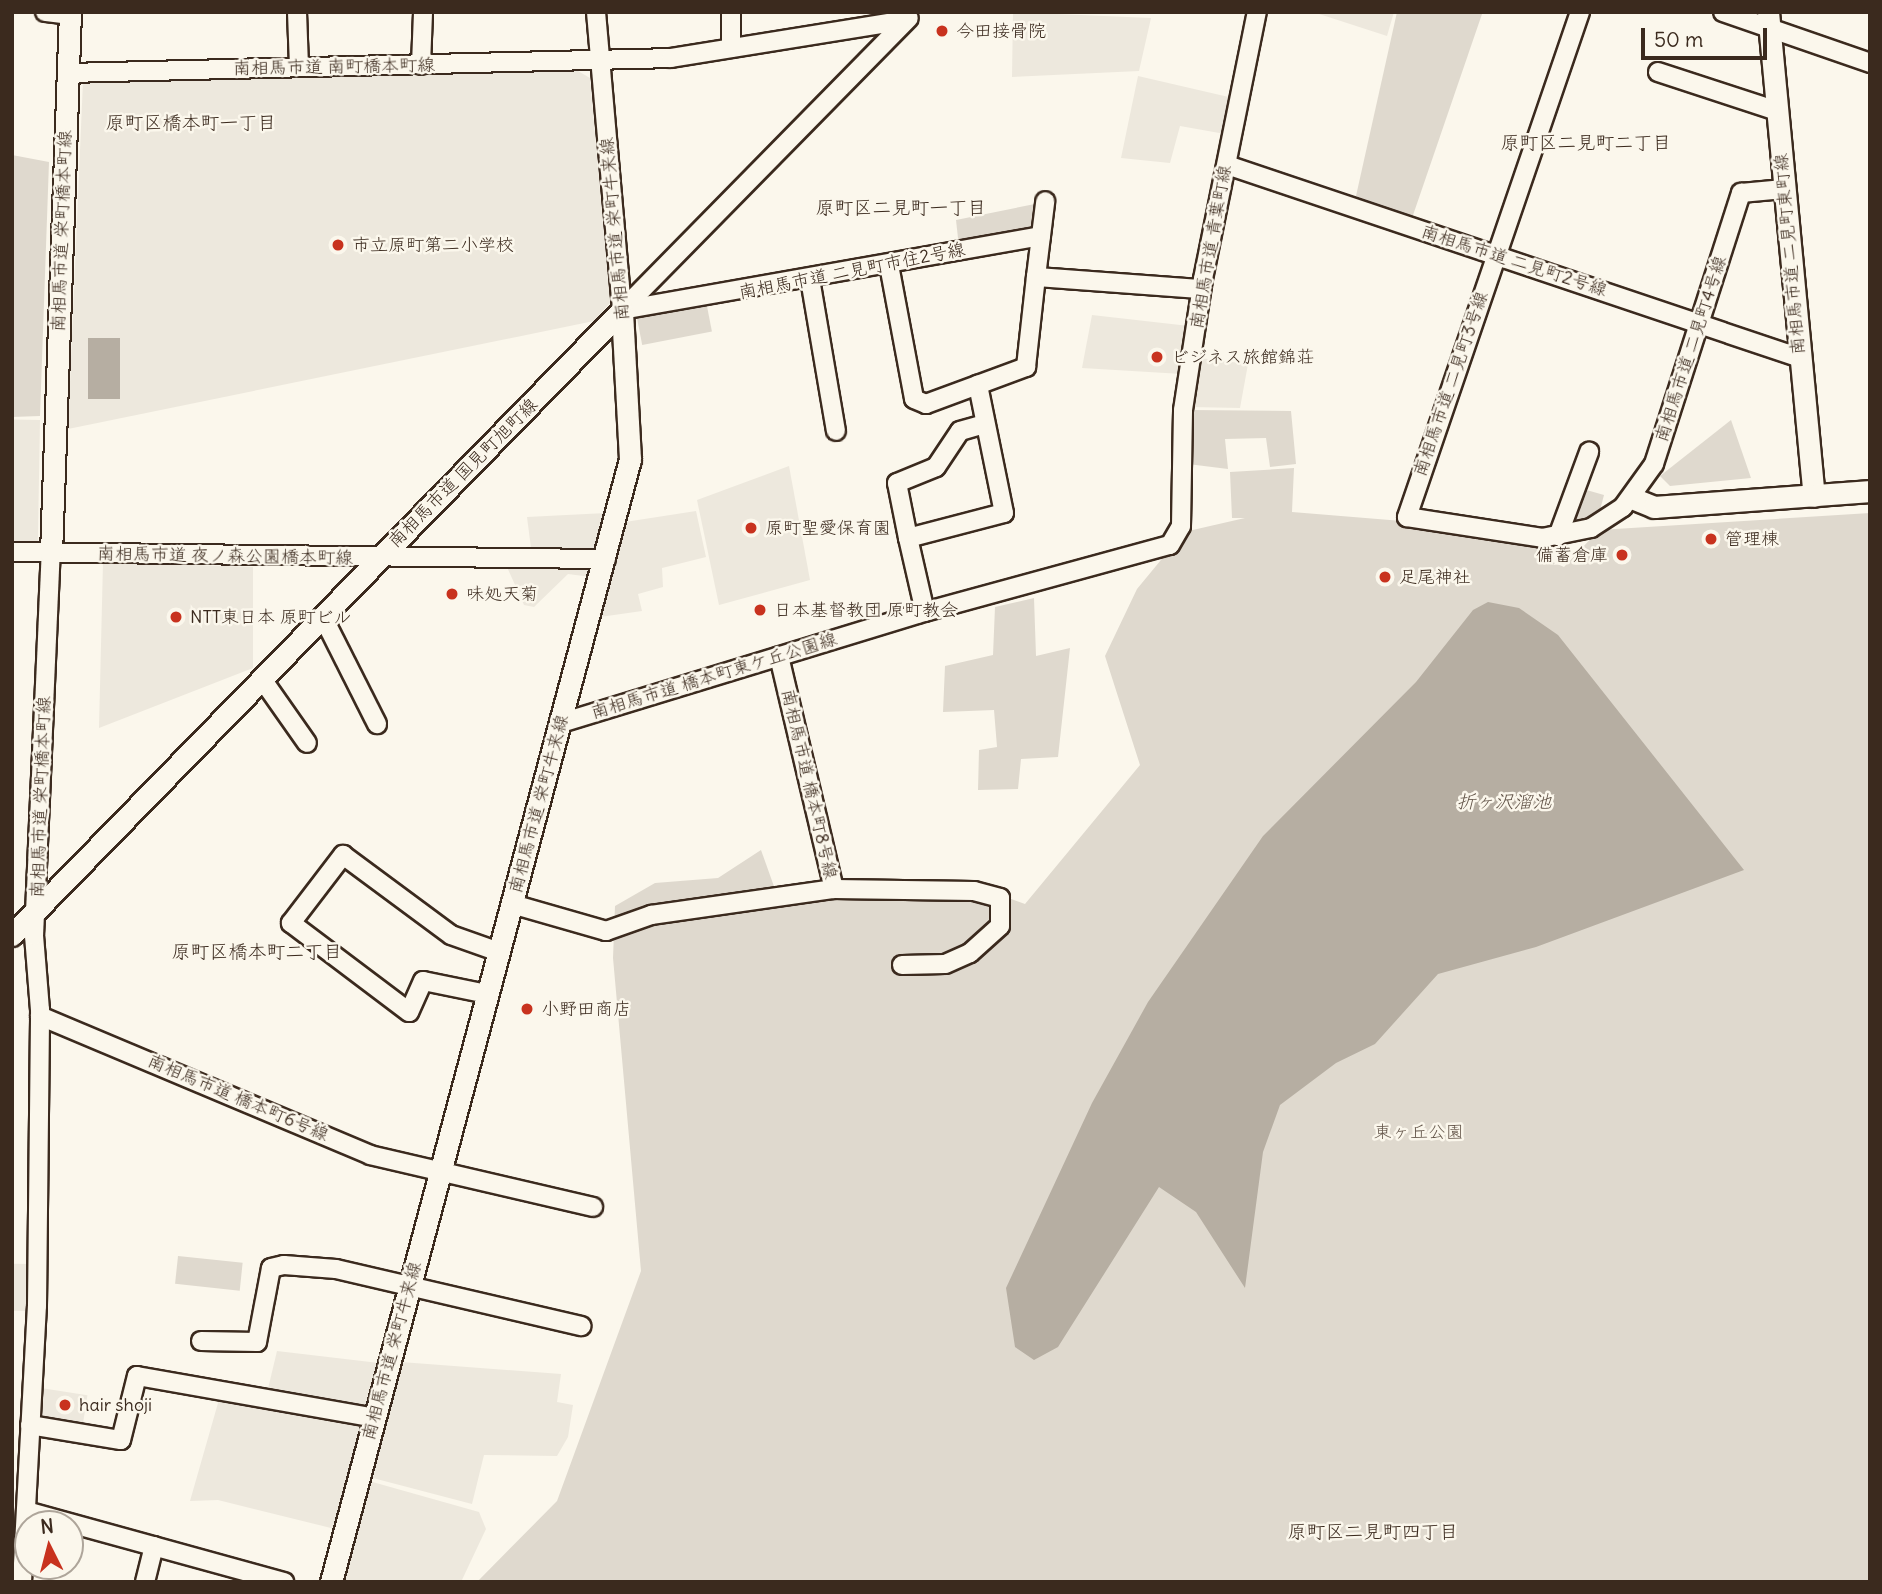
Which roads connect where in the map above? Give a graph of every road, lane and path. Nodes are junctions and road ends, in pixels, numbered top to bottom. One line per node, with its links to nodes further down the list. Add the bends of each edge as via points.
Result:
1 (45, 12): 9 (street)
2 (297, 12): 16 (street)
3 (423, 12): 15 (street)
4 (596, 12): 13 (street, 南相馬市道 栄町牛来線)
5 (731, 12): 12 (street)
6 (1257, 12): 20 (street, 南相馬市道 青葉町線)
7 (1580, 12): 24 (street, 南相馬市道 二見町3号線)
8 (1723, 12): 11 (street)
9 (70, 13): 18 (street, 南相馬市道 栄町橋本町線)
10 (911, 16): 12 (street, 南相馬市道 南町橋本町線); 29 (street, 南相馬市道 国見町旭町線)
11 (1769, 20): 14 (street); 19 (street, 南相馬市道 二見町東町線)
12 (731, 48): 13 (street, 南相馬市道 南町橋本町線)
13 (601, 62): 15 (street, 南相馬市道 南町橋本町線); 29 (street, 南相馬市道 栄町牛来線)
14 (1870, 63)
15 (421, 65): 16 (street, 南相馬市道 南町橋本町線)
16 (299, 67): 18 (street, 南相馬市道 南町橋本町線)
17 (1658, 72): 19 (street)
18 (68, 73): 43 (street, 南相馬市道 栄町橋本町線)
19 (1777, 111): 21 (street, 南相馬市道 二見町東町線)
20 (1227, 165): 24 (street, 南相馬市道 二見町2号線); 28 (street, 南相馬市道 青葉町線)
21 (1784, 188): 30 (street, 南相馬市道 二見町4号線, via 1741,193); 31 (street, 南相馬市道 二見町東町線)
22 (1045, 201): 23 (street)
23 (1041, 236): 25 (street, 南相馬市道 二見町市住2号線); 26 (street)
24 (1495, 256): 30 (street, 南相馬市道 二見町2号線); 40 (street, 南相馬市道 二見町3号線, via 1407,517)
25 (889, 265): 27 (street, 南相馬市道 二見町市住2号線); 32 (street, via 914,398 926,404)
26 (1036, 277): 28 (street); 32 (street, via 1026,366)
27 (810, 279): 29 (street, 南相馬市道 二見町市住2号線); 34 (street)
28 (1201, 289): 39 (street, 南相馬市道 青葉町線, via 1183,410)
29 (622, 310): 44 (street, 南相馬市道 国見町旭町線); 45 (street, 南相馬市道 栄町牛来線, via 632,444)
30 (1699, 324): 31 (street, 南相馬市道 二見町2号線); 38 (street, 南相馬市道 二見町4号線, via 1648,480)
31 (1800, 358): 37 (street, 南相馬市道 二見町東町線)
32 (978, 385): 33 (street)
33 (985, 424): 41 (street, via 960,431 936,467 897,483); 41 (street, via 1004,513)
34 (836, 431)
35 (1589, 452): 40 (street)
36 (1870, 491): 37 (street)
37 (1814, 496): 38 (street, via 1654,507)
38 (1632, 498): 40 (street, 南相馬市道 二見町4号線, via 1596,526)
39 (1181, 526): 46 (street, 南相馬市道 橋本町東ケ丘公園線, via 1165,547)
40 (1558, 536)
41 (908, 538): 46 (street)
42 (12, 552): 43 (street, 南相馬市道 夜ノ森公園橋本町線)
43 (51, 553): 44 (street, 南相馬市道 夜ノ森公園橋本町線); 55 (street, 南相馬市道 栄町橋本町線)
44 (380, 557): 45 (street, 南相馬市道 夜ノ森公園橋本町線); 47 (street, 南相馬市道 国見町旭町線)
45 (606, 559): 50 (street, 南相馬市道 栄町牛来線)
46 (925, 612): 48 (street, 南相馬市道 橋本町東ケ丘公園線)
47 (323, 617): 49 (street, 南相馬市道 国見町旭町線); 51 (street)
48 (779, 656): 50 (street, 南相馬市道 橋本町東ケ丘公園線); 53 (street, 南相馬市道 橋本町8号線)
49 (262, 679): 52 (street); 55 (street, 南相馬市道 国見町旭町線)
50 (561, 723): 54 (street, 南相馬市道 栄町牛来線)
51 (377, 724)
52 (307, 743)
53 (834, 889): 54 (street, 南相馬市道 橋本町8号線, via 651,915 606,931); 58 (street, via 974,891 1000,898 1000,926 970,953 945,964)
54 (512, 904): 57 (street, 南相馬市道 栄町牛来線)
55 (36, 909): 56 (street, 南相馬市道 国見町旭町線); 60 (street, 南相馬市道 栄町橋本町線)
56 (12, 935)
57 (499, 952): 59 (street, 南相馬市道 栄町牛来線); 59 (street, via 451,935 344,855 291,923 410,1012 423,981)
58 (902, 965)
59 (487, 994): 61 (street, 南相馬市道 栄町牛来線)
60 (40, 1016): 61 (street, 南相馬市道 橋本町6号線, via 350,1147); 67 (street, 南相馬市道 栄町橋本町線)
61 (439, 1174): 62 (street, 南相馬市道 橋本町6号線); 63 (street, 南相馬市道 栄町牛来線)
62 (593, 1207)
63 (410, 1287): 64 (street); 65 (street, via 336,1269 271,1268 257,1342); 66 (street, 南相馬市道 栄町牛来線)
64 (581, 1326)
65 (201, 1341)
66 (376, 1418): 67 (street, via 137,1376 121,1440); 73 (street, 南相馬市道 栄町牛来線)
67 (30, 1425): 68 (street, 南相馬市道 栄町橋本町線)
68 (26, 1510)
69 (84, 1527): 70 (street)
70 (154, 1546): 71 (street); 72 (street)
71 (145, 1582)
72 (284, 1582)
73 (331, 1582)

